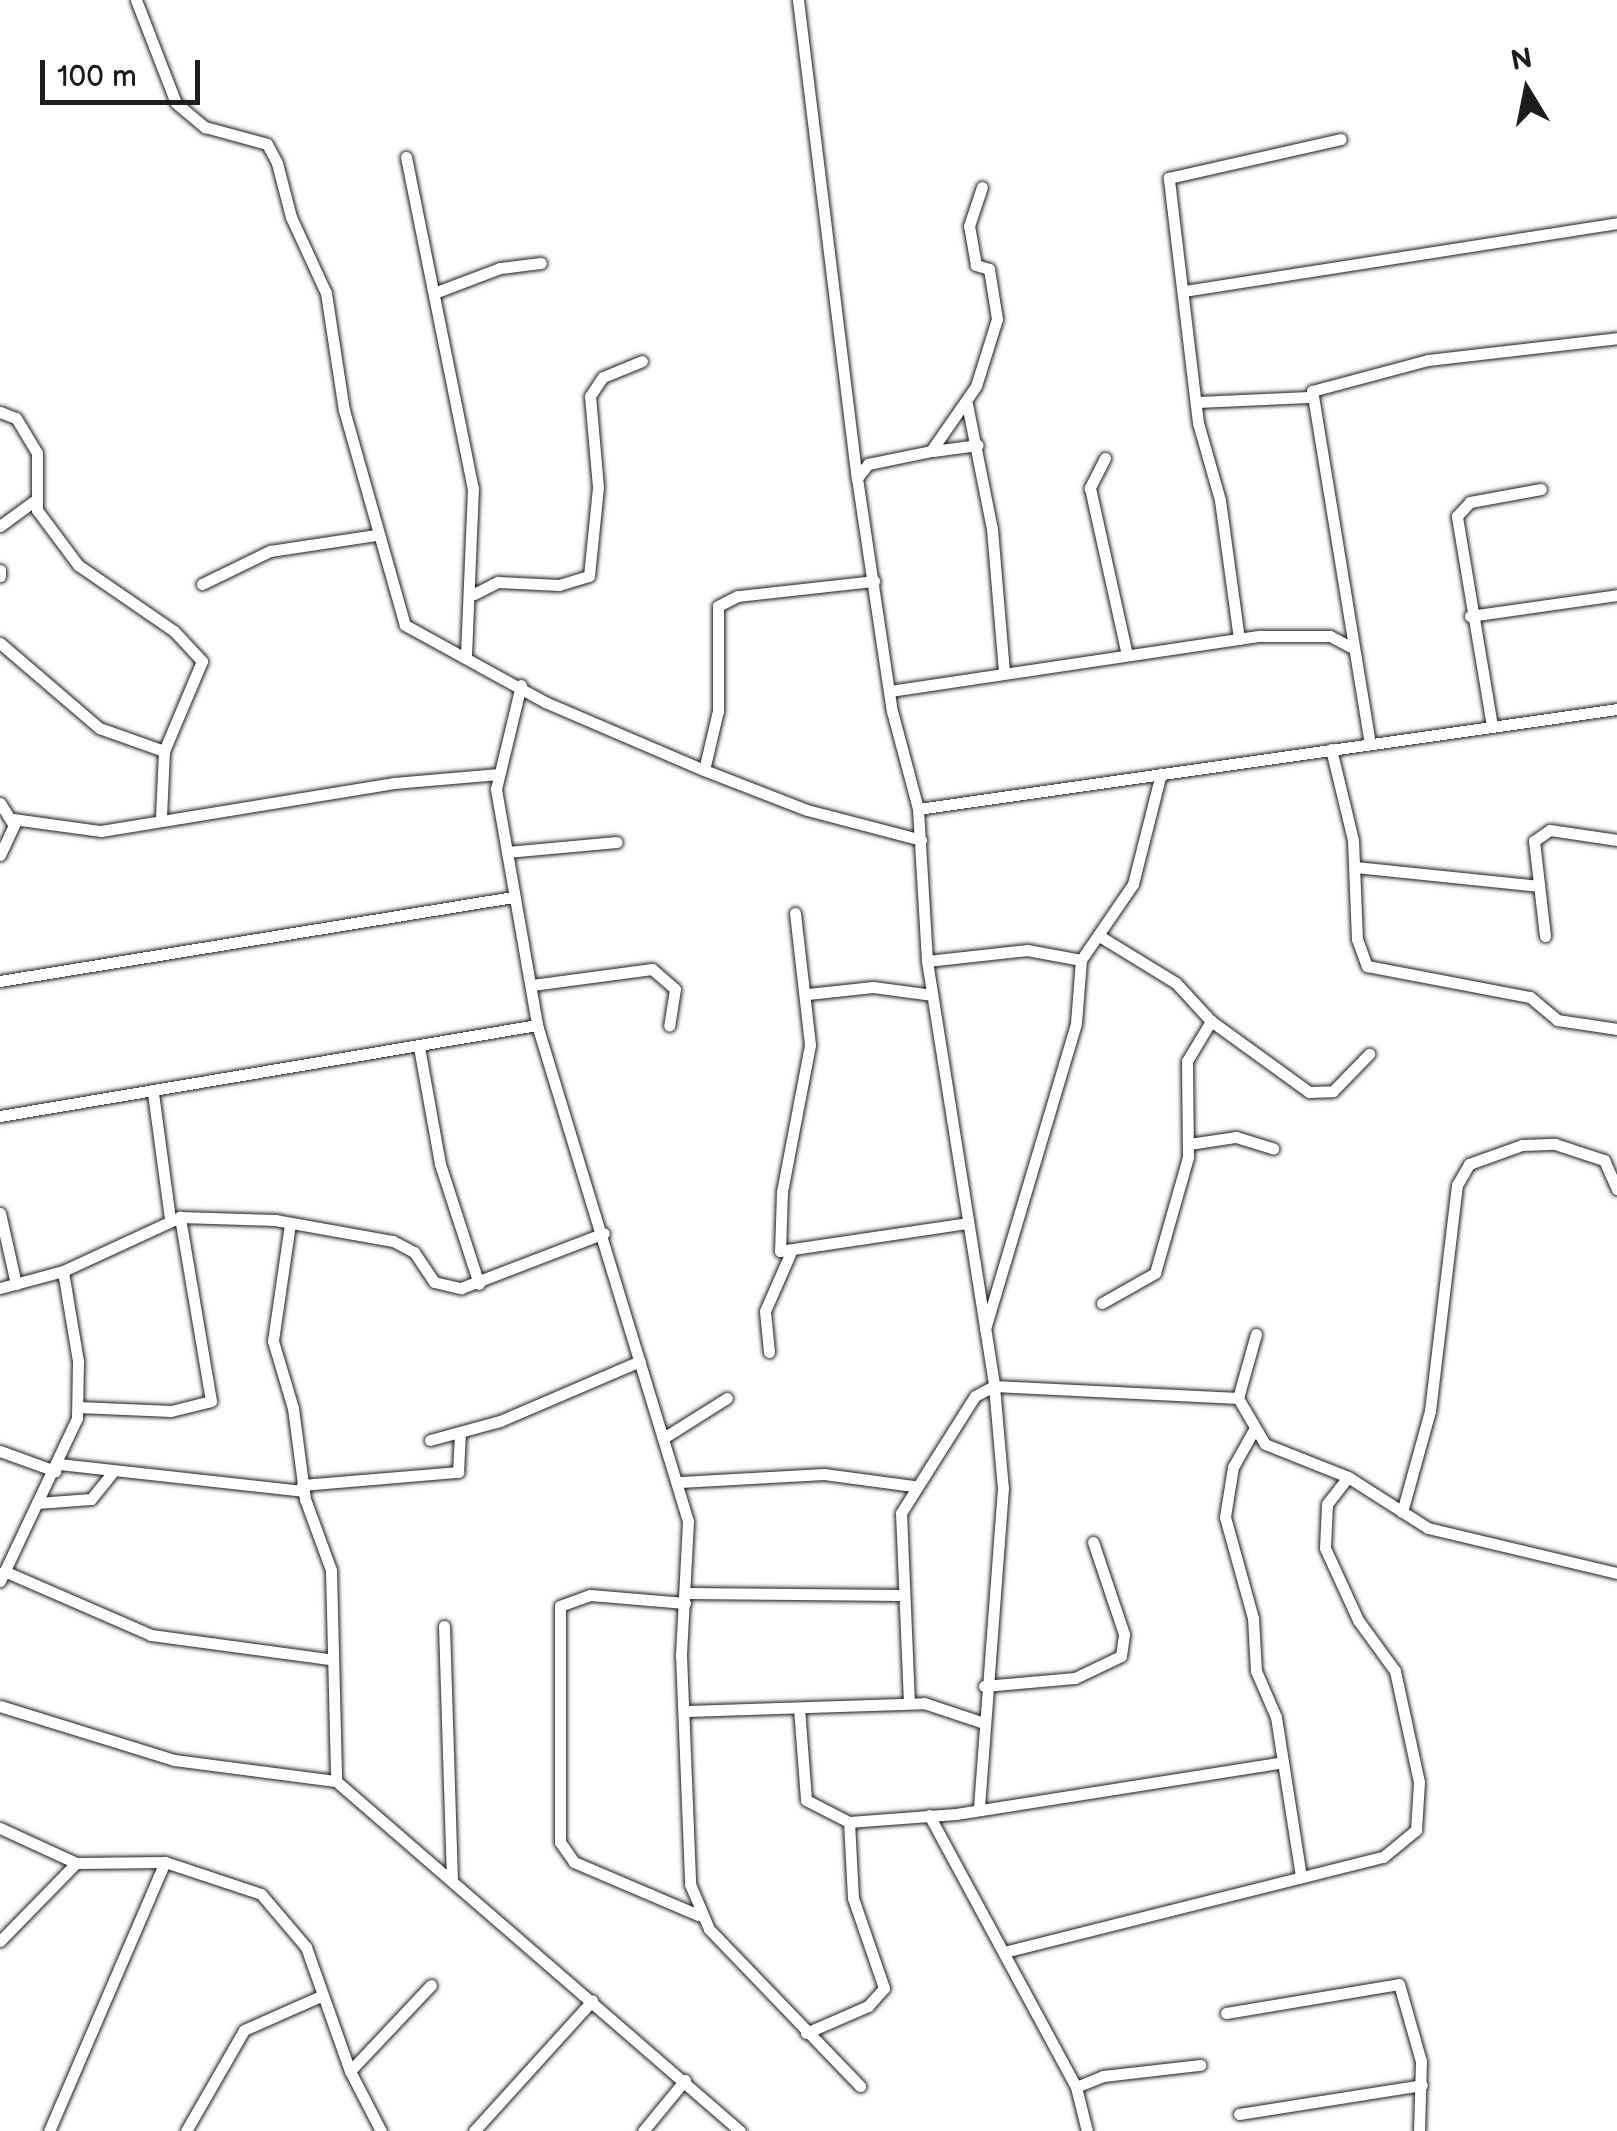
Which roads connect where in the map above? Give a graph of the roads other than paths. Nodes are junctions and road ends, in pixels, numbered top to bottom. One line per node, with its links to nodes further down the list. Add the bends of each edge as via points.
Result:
1 (136, 0): 23 (street, via 176,103 205,128 266,144 277,162 291,217 326,292)
2 (798, 0): 19 (street)
3 (1341, 139): 8 (street, via 1172,174)
4 (406, 156): 9 (street)
5 (982, 187): 14 (street, via 969,226 976,264 989,269 998,319)
6 (1617, 223): 8 (street)
7 (541, 263): 9 (street, via 500,268)
8 (1184, 290): 13 (street)
9 (434, 293): 26 (street, via 473,488)
10 (1617, 338): 12 (street, via 1428,360 1377,379 1328,384)
11 (642, 361): 26 (street, via 603,377 590,396 598,487 589,576 560,584 498,582)
12 (1309, 397): 13 (street); 29 (street)
13 (1197, 402): 31 (street)
14 (967, 404): 16 (street); 17 (street)
15 (0, 412): 21 (street, via 16,418 36,453)
16 (978, 445): 17 (street); 36 (street)
17 (931, 451): 19 (street, via 868,464)
18 (1105, 458): 34 (street, via 1090,488)
19 (857, 478): 24 (street)
20 (1542, 490): 28 (street, via 1470,502 1459,512)
21 (34, 501): 22 (street); 43 (street, via 86,574 197,650 202,668)
22 (0, 526)
23 (376, 535): 25 (street, via 270,551); 35 (street, via 405,625)
24 (874, 581): 38 (street); 44 (street, via 738,596 718,606 718,711)
25 (202, 584)
26 (474, 594): 35 (street)
27 (1617, 595): 28 (street)
28 (1470, 616): 40 (street)
29 (1348, 620): 30 (street); 33 (street)
30 (1330, 636): 31 (street); 33 (street)
31 (1239, 639): 34 (street)
32 (0, 643): 43 (street, via 99,728)
33 (1353, 648): 41 (street)
34 (1127, 655): 36 (street)
35 (466, 658): 37 (street)
36 (1004, 673): 38 (street)
37 (520, 685): 44 (street); 46 (street)
38 (890, 691): 48 (street)
39 (1617, 709): 40 (street)
40 (1492, 726): 41 (street)
41 (1370, 744): 42 (street)
42 (1331, 749): 45 (street); 57 (street)
43 (164, 751): 50 (street)
44 (704, 770): 52 (street, via 807,810)
45 (1161, 773): 49 (street); 62 (street, via 1145,853)
46 (499, 774): 50 (street); 55 (street)
47 (0, 803): 51 (street)
48 (918, 810): 49 (street); 52 (street)
49 (938, 810): 52 (street)
50 (161, 818): 51 (street, via 101,831)
51 (13, 819): 56 (street)
52 (920, 835): 64 (street)
53 (1617, 840): 58 (street, via 1539,834)
54 (617, 842): 55 (street)
55 (507, 852): 59 (street)
56 (0, 855)
57 (1356, 868): 58 (street); 72 (street, via 1357,939 1366,966 1530,996 1557,1020)
58 (1539, 886): 61 (street)
59 (513, 896): 65 (street); 66 (street)
60 (796, 913): 67 (street)
61 (1545, 936)
62 (1102, 937): 63 (street); 69 (street, via 1176,983)
63 (1081, 960): 64 (street, via 1027,950); 91 (street, via 1076,1023)
64 (927, 961): 68 (street)
65 (0, 982)
66 (532, 986): 70 (street); 71 (street, via 652,970 674,990)
67 (808, 994): 68 (street, via 873,987); 85 (street, via 809,1052 777,1239)
68 (932, 995): 83 (street)
69 (1211, 1021): 74 (street, via 1309,1092 1332,1091); 77 (street, via 1187,1061)
70 (537, 1025): 73 (street); 84 (street)
71 (668, 1026)
72 (1617, 1029)
73 (419, 1047): 75 (street); 88 (street, via 440,1164)
74 (1369, 1054)
75 (153, 1093): 76 (street); 81 (street)
76 (0, 1116)
77 (1189, 1144): 78 (street, via 1236,1137); 90 (street, via 1155,1273)
78 (1274, 1148)
79 (1617, 1189): 111 (street, via 1604,1160 1555,1144 1522,1145 1470,1164 1457,1185 1430,1411)
80 (0, 1213): 87 (street)
81 (175, 1218): 82 (street); 86 (street); 98 (street, via 211,1401 170,1412)
82 (290, 1224): 88 (street, via 392,1242 414,1252 434,1282); 109 (street, via 273,1340 293,1408)
83 (968, 1224): 85 (street); 91 (street)
84 (604, 1233): 88 (street); 94 (street)
85 (790, 1254): 93 (street, via 765,1310)
86 (62, 1271): 87 (street); 98 (street)
87 (16, 1284): 89 (street)
88 (479, 1284)
89 (0, 1288)
90 (1102, 1303)
91 (985, 1329): 95 (street)
92 (1256, 1334): 97 (street)
93 (768, 1352)
94 (640, 1361): 100 (street); 101 (street)
95 (994, 1386): 97 (street); 108 (street, via 963,1408); 119 (street, via 1003,1488)
96 (726, 1398): 101 (street)
97 (1238, 1398): 99 (street)
98 (78, 1408): 104 (street)
99 (1255, 1428): 106 (street, via 1266,1444); 125 (street, via 1233,1468 1225,1517)
100 (460, 1433): 102 (street); 109 (street, via 458,1472)
101 (665, 1437): 107 (street)
102 (430, 1440)
103 (0, 1451): 104 (street)
104 (57, 1467): 105 (street); 110 (street)
105 (112, 1473): 109 (street); 110 (street, via 92,1499)
106 (1348, 1477): 111 (street); 133 (street, via 1327,1504 1325,1548 1358,1620 1395,1670 1421,1815 1402,1848)
107 (680, 1482): 108 (street, via 824,1474); 116 (street, via 691,1557)
108 (913, 1486): 115 (street, via 898,1534)
109 (302, 1488): 118 (street, via 331,1570)
110 (37, 1503): 114 (street)
111 (1402, 1512): 113 (street, via 1450,1535)
112 (1093, 1542): 119 (street, via 1124,1634 1121,1656 1074,1678)
113 (1617, 1574)
114 (2, 1576): 118 (street, via 151,1635)
115 (902, 1596): 116 (street); 120 (street)
116 (686, 1598): 123 (street); 135 (street, via 590,1595 560,1606 560,1842 574,1862)
117 (444, 1626): 134 (street)
118 (329, 1659): 126 (street)
119 (984, 1686): 124 (street)
120 (910, 1703): 122 (street); 124 (street)
121 (0, 1706): 126 (street, via 174,1760)
122 (799, 1708): 123 (street); 129 (street, via 806,1800)
123 (688, 1711): 135 (street)
124 (981, 1722): 127 (street)
125 (1283, 1762): 127 (street); 133 (street)
126 (336, 1780): 134 (street)
127 (979, 1810): 128 (street)
128 (929, 1815): 129 (street); 137 (street)
129 (849, 1822): 142 (street, via 853,1898 884,1988 868,2006)
130 (0, 1828): 132 (street)
131 (165, 1862): 132 (street); 139 (street, via 262,1894 288,1918); 150 (street)
132 (76, 1863): 136 (street)
133 (1300, 1877): 137 (street)
134 (452, 1878): 140 (street)
135 (698, 1914): 142 (street)
136 (0, 1942)
137 (1004, 1952): 148 (street)
138 (432, 1985): 144 (street)
139 (323, 1995): 144 (street); 151 (street, via 244,2030)
140 (592, 2001): 145 (street); 153 (street)
141 (1226, 2013): 146 (street, via 1399,1984 1410,2004)
142 (806, 2032): 147 (street)
143 (1200, 2065): 148 (street)
144 (350, 2071): 152 (street)
145 (685, 2080): 154 (street); 155 (street)
146 (1422, 2085): 149 (street); 157 (street)
147 (860, 2086)
148 (1076, 2087): 156 (street)
149 (1239, 2114)
150 (50, 2131)
151 (186, 2131)
152 (381, 2131)
153 (474, 2131)
154 (643, 2131)
155 (740, 2131)
156 (1087, 2131)
157 (1419, 2131)

